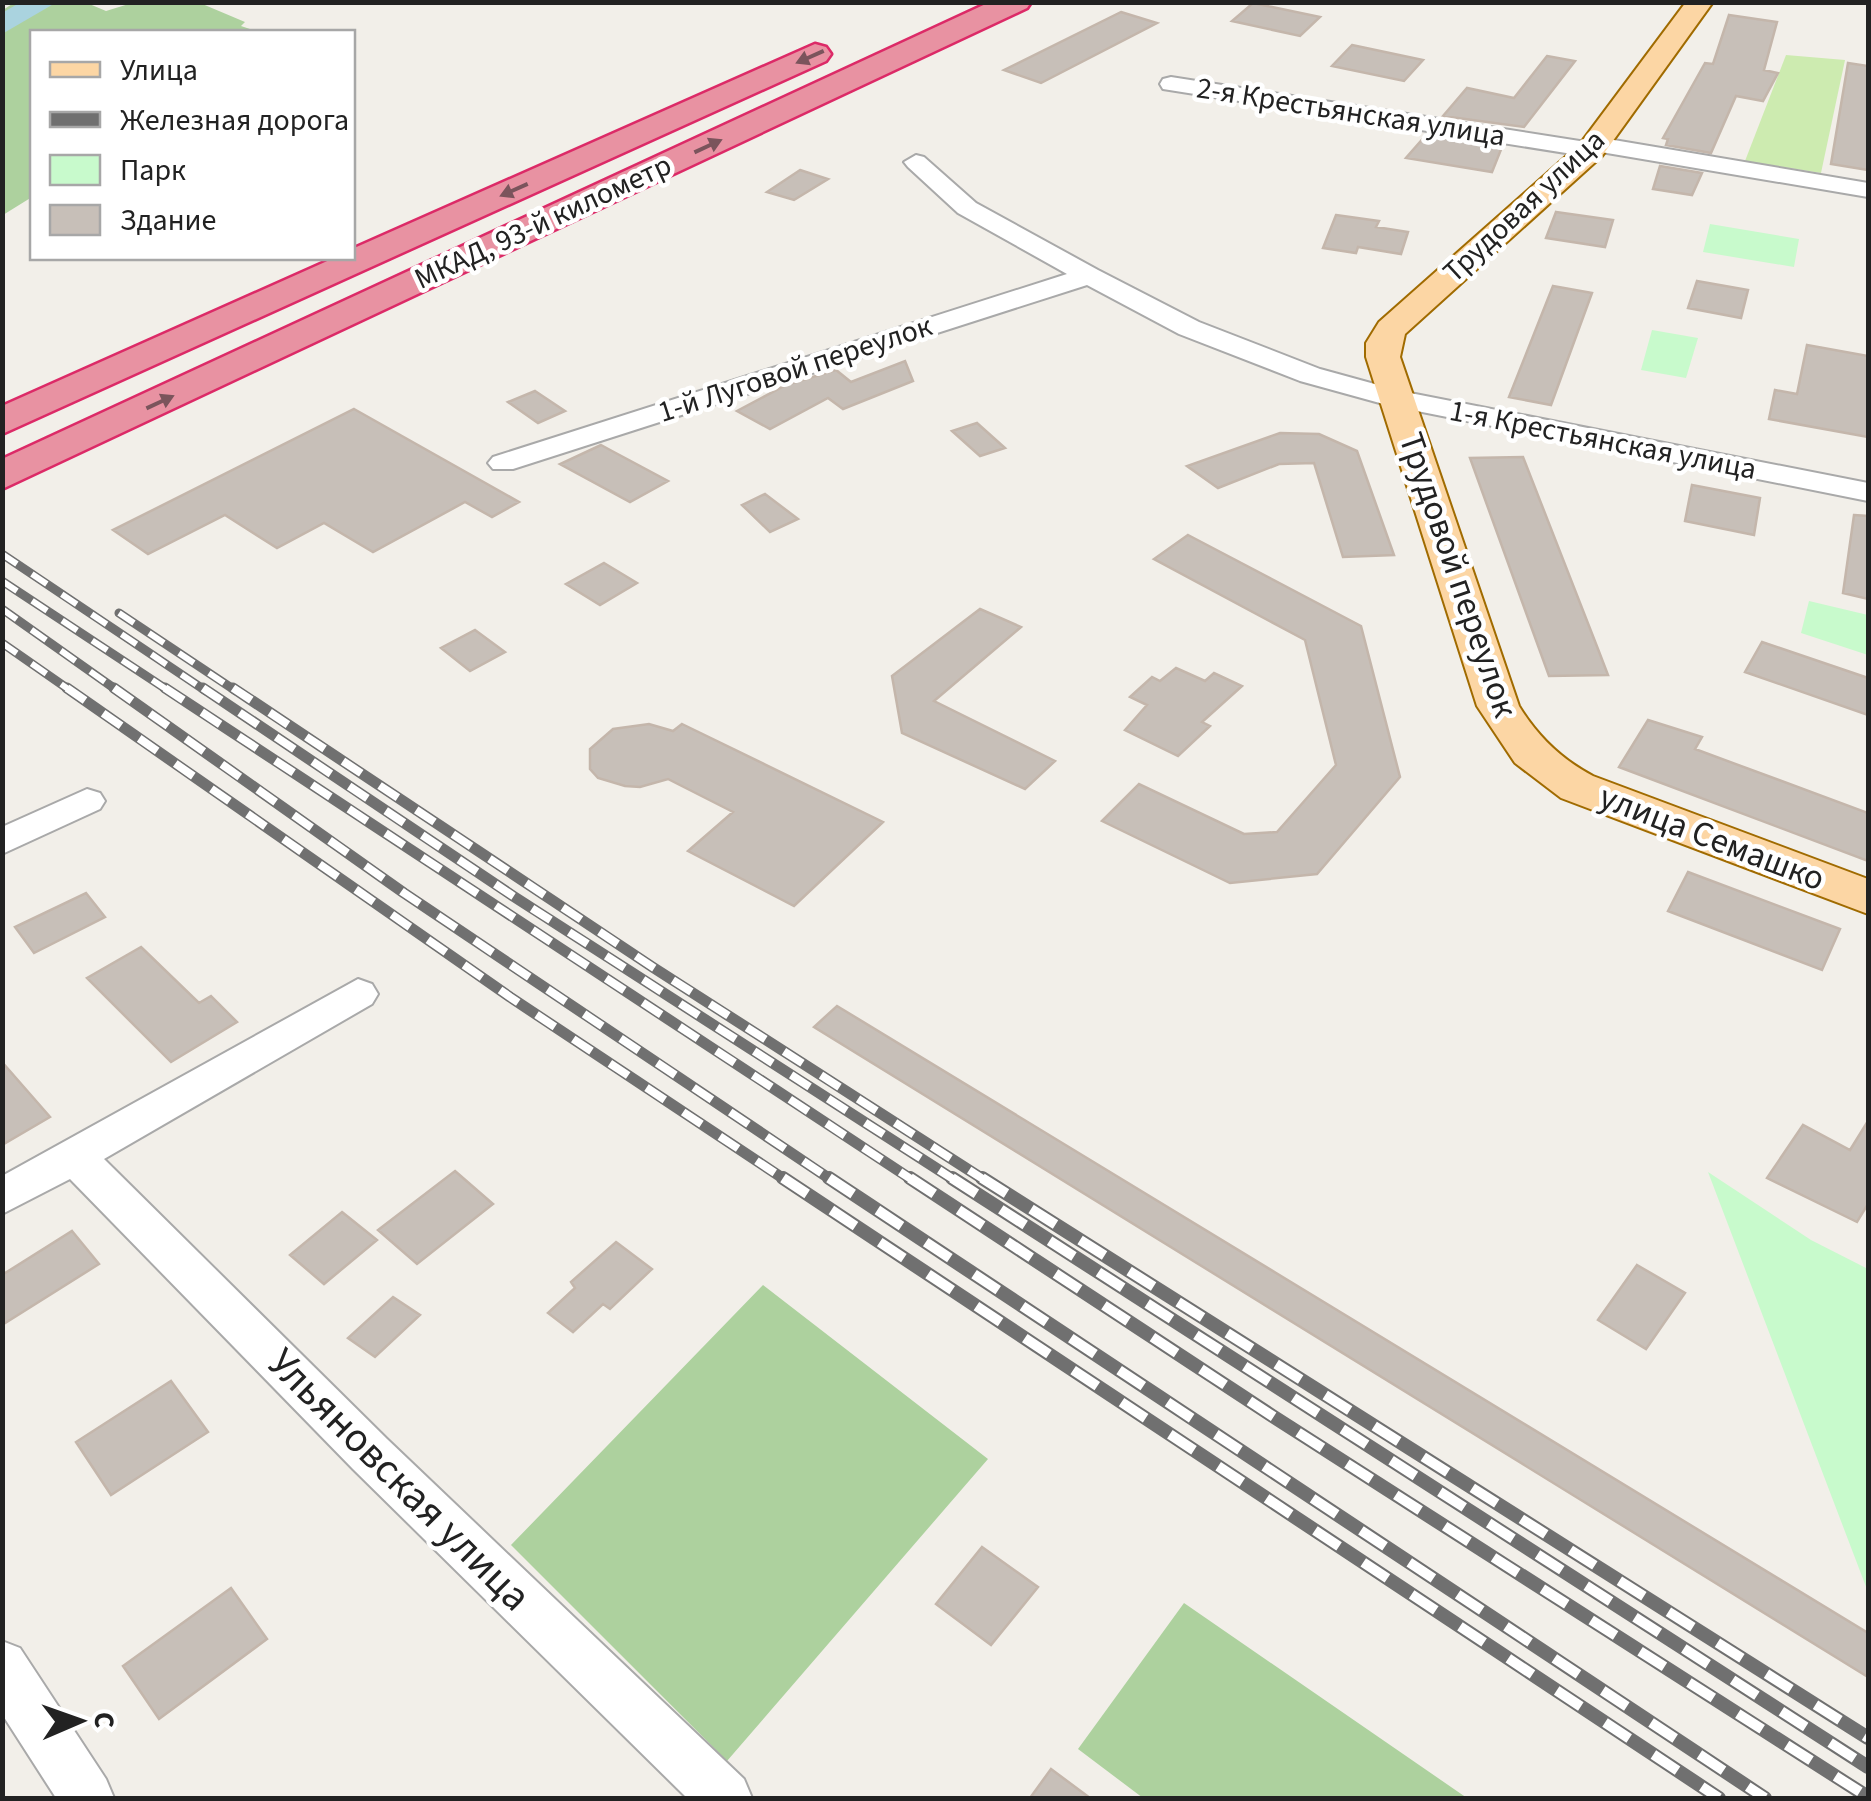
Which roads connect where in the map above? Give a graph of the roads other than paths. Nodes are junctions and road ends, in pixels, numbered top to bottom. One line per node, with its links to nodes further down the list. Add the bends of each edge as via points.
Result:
1 (1016, 2): 13 (highway, МКАД, 93-й километр, one-way to 1)
2 (1700, 2): 5 (main road, Трудовая улица)
3 (842, 43): 11 (highway, МКАД, 93-й километр, one-way to 11)
4 (1171, 84): 5 (street, 2-я Крестьянская улица)
5 (1593, 147): 7 (street, 2-я Крестьянская улица); 9 (main road, Трудовая улица, via 1391,329)
6 (916, 162): 8 (street, 1-я Крестьянская улица, via 967,208)
7 (1868, 190)
8 (1089, 276): 10 (street, 1-я Крестьянская улица, via 1247,353); 12 (street, 1-й Луговой переулок)
9 (1383, 357): 10 (main road, Трудовой переулок)
10 (1397, 400): 14 (street, 1-я Крестьянская улица); 15 (main road, Трудовой переулок, via 1498,706 1514,736)
11 (10, 418)
12 (502, 463)
13 (2, 476)
14 (1868, 492)
15 (1557, 777): 18 (main road, улица Семашко)
16 (87, 801): 17 (street)
17 (2, 842)
18 (1868, 897)
19 (358, 994): 20 (street)
20 (76, 1158): 21 (street); 24 (street, Ульяновская улица)
21 (2, 1197)
22 (2, 1666): 23 (street)
23 (88, 1798)
24 (725, 1798)

